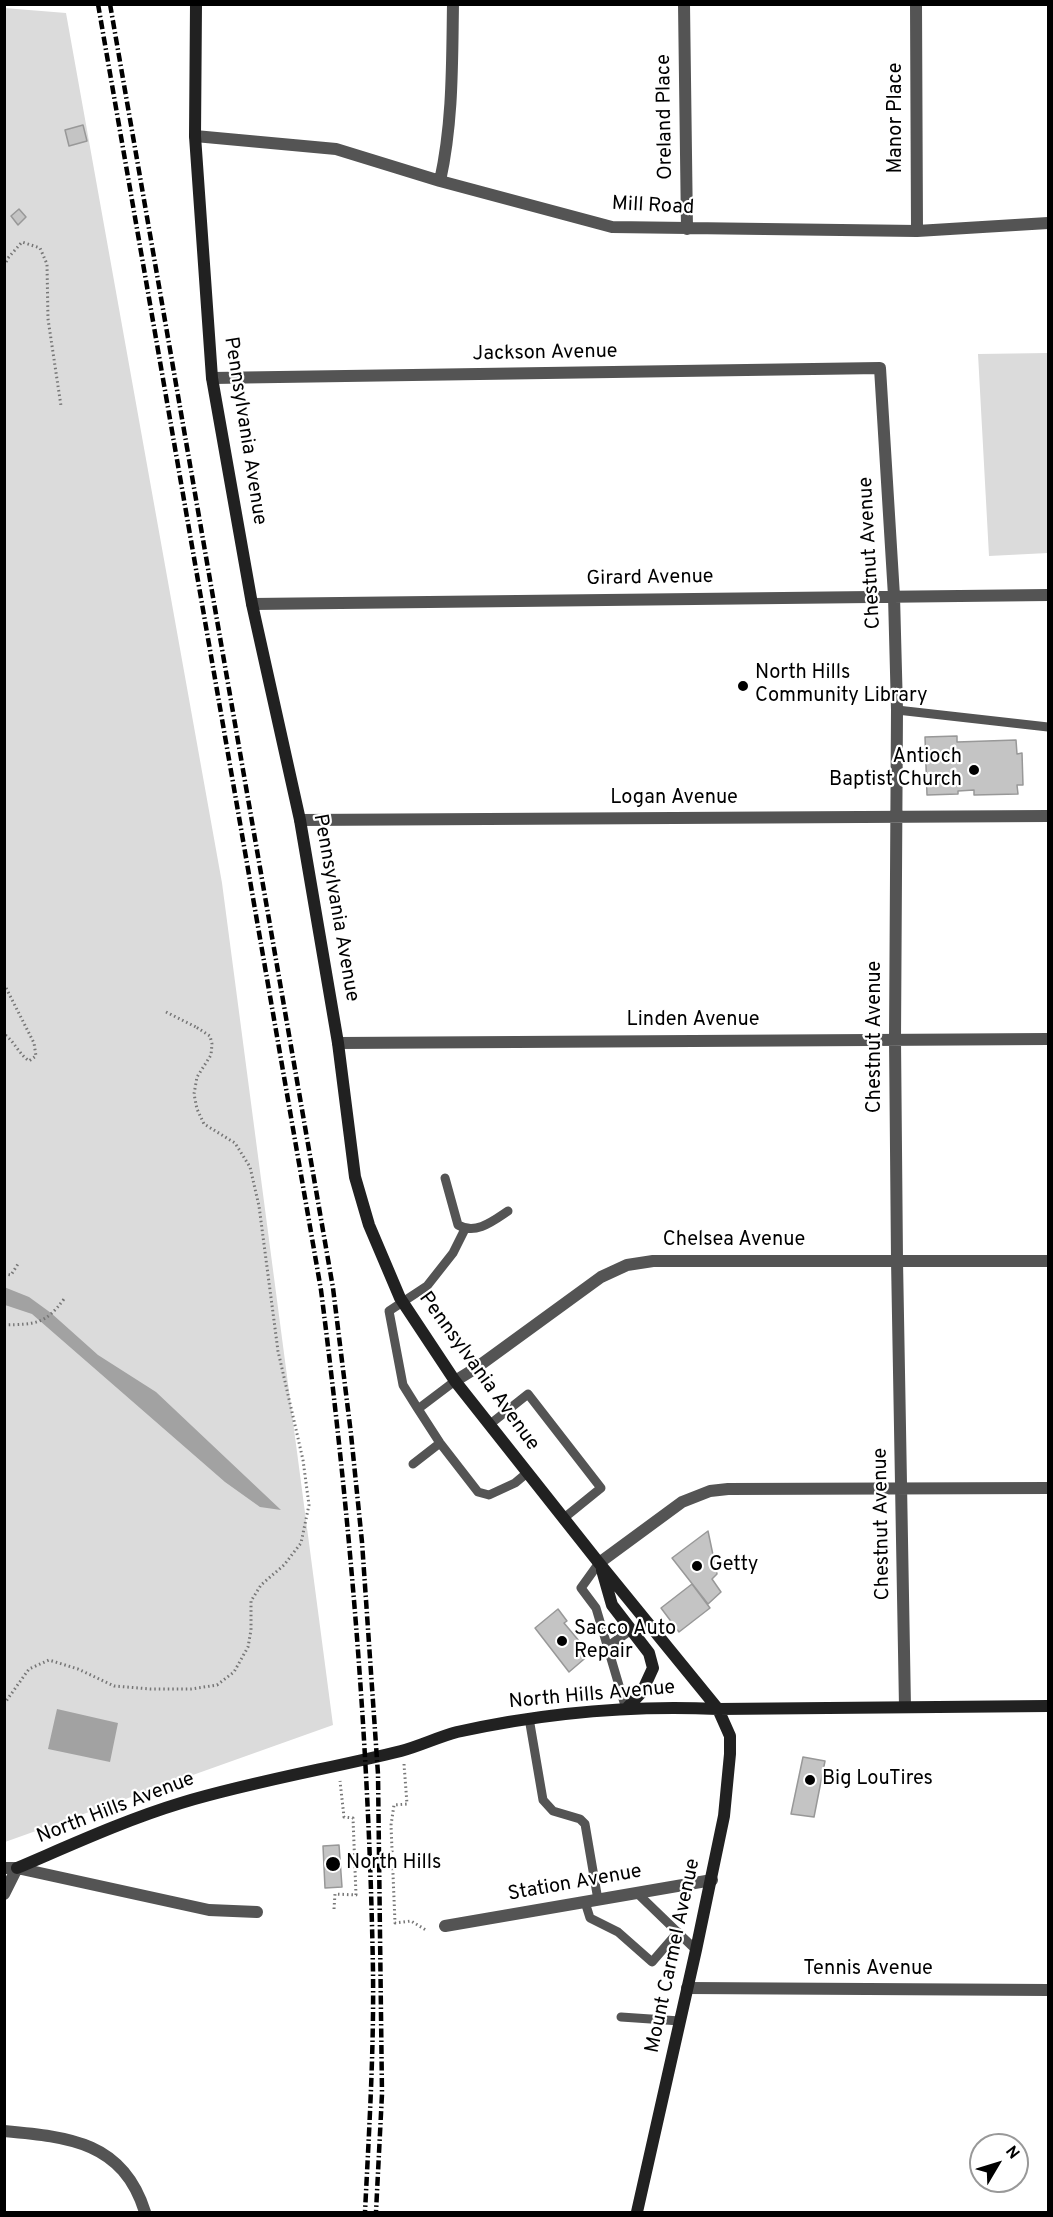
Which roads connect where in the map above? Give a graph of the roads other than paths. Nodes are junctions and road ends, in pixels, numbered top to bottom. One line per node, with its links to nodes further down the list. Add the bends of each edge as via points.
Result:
1 (196, 4): 5 (main road, Pennsylvania Avenue)
2 (453, 4): 6 (street, via 452,101)
3 (684, 4): 8 (street, Oreland Place)
4 (916, 4): 9 (street, Manor Place)
5 (195, 136): 6 (street, Mill Road, via 336,149); 11 (main road, Pennsylvania Avenue)
6 (440, 180): 8 (street, Mill Road, via 612,227)
7 (1048, 223): 9 (street, Mill Road)
8 (687, 229): 9 (street, Mill Road)
9 (917, 231)
10 (880, 369): 11 (street, Jackson Avenue); 13 (street, Chestnut Avenue)
11 (212, 378): 14 (main road, Pennsylvania Avenue)
12 (1048, 595): 13 (street, Girard Avenue)
13 (894, 596): 14 (street, Girard Avenue); 15 (street, Chestnut Avenue)
14 (252, 604): 19 (main road, Pennsylvania Avenue)
15 (897, 710): 16 (lane); 18 (street, Chestnut Avenue)
16 (1048, 727)
17 (1048, 816): 18 (street, Logan Avenue)
18 (896, 817): 19 (street, Logan Avenue); 20 (street, Chestnut Avenue)
19 (300, 819): 22 (main road, Pennsylvania Avenue)
20 (895, 1039): 21 (street, Linden Avenue); 22 (street, Linden Avenue); 26 (street, Chestnut Avenue)
21 (1048, 1039)
22 (338, 1043): 28 (main road, Pennsylvania Avenue, via 355,1177 369,1225)
23 (445, 1178): 25 (lane, via 458,1225)
24 (508, 1211): 25 (lane, via 484,1226)
25 (465, 1229): 28 (lane, via 453,1253 427,1286)
26 (897, 1260): 27 (street, Chelsea Avenue); 29 (street, Chelsea Avenue, via 653,1261 627,1265 601,1277); 35 (street, Chestnut Avenue)
27 (1048, 1261)
28 (403, 1302): 29 (main road, Pennsylvania Avenue); 30 (lane, via 389,1311 403,1385)
29 (455, 1381): 30 (lane); 31 (main road, Pennsylvania Avenue)
30 (418, 1409): 32 (lane)
31 (489, 1425): 34 (main road, Pennsylvania Avenue); 37 (lane, via 528,1394 601,1488)
32 (440, 1443): 33 (lane); 34 (lane, via 478,1492 489,1495)
33 (413, 1464)
34 (527, 1473): 37 (main road, Pennsylvania Avenue)
35 (902, 1488): 36 (street); 38 (street, via 710,1491 682,1502); 42 (street, Chestnut Avenue)
36 (1048, 1488)
37 (564, 1518): 38 (main road, Pennsylvania Avenue)
38 (600, 1563): 39 (main road, via 612,1605); 40 (lane, via 581,1588 596,1608); 44 (main road, Pennsylvania Avenue)
39 (631, 1630): 40 (lane); 43 (main road, via 649,1653 654,1668 642,1692)
40 (608, 1647): 43 (lane)
41 (1048, 1706): 42 (main road, North Hills Avenue)
42 (905, 1707): 44 (main road, North Hills Avenue)
43 (626, 1709): 44 (main road, North Hills Avenue); 45 (main road, North Hills Avenue)
44 (718, 1709): 47 (main road, Mount Carmel Avenue, via 728,1728 730,1754)
45 (529, 1718): 46 (main road, North Hills Avenue, via 179,1803); 50 (lane, via 543,1800 553,1811 585,1824)
46 (11, 1868): 49 (street); 51 (street, via 209,1910)
47 (712, 1880): 48 (street, Station Avenue); 54 (main road, Mount Carmel Avenue)
48 (637, 1893): 50 (street, Station Avenue); 53 (lane)
49 (4, 1894)
50 (591, 1901): 52 (street, Station Avenue); 53 (lane, via 590,1918 618,1932 651,1962)
51 (257, 1912)
52 (445, 1926)
53 (678, 1932): 54 (lane)
54 (696, 1950): 55 (main road, Mount Carmel Avenue)
55 (687, 1988): 56 (street, Tennis Avenue); 58 (main road, Mount Carmel Avenue)
56 (1048, 1990)
57 (621, 2017): 58 (lane)
58 (680, 2021): 61 (main road, Mount Carmel Avenue)
59 (4, 2131): 60 (street, via 39,2134 106,2154 132,2180)
60 (145, 2212)
61 (637, 2212)

